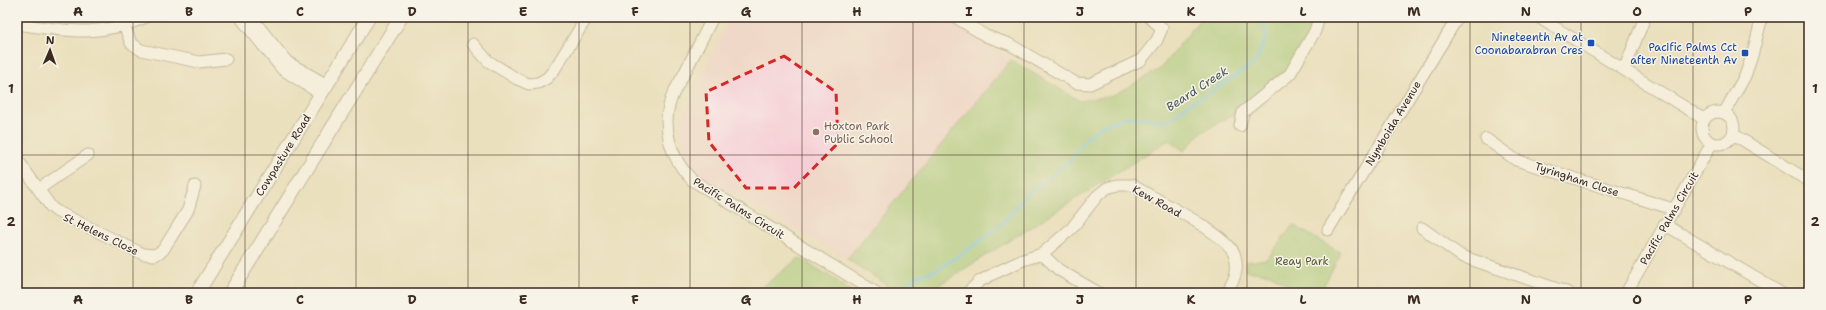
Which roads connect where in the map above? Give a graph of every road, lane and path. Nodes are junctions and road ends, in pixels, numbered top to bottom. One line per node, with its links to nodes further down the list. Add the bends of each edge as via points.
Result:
1 (146, 17): 16 (street)
2 (240, 17): 20 (street, via 282,69)
3 (251, 17): 20 (street, via 287,62)
4 (369, 17): 20 (main road, Cowpasture Road)
5 (401, 17): 39 (main road)
6 (587, 17): 17 (street, via 554,70 538,83 529,84 516,79 488,61)
7 (713, 17): 40 (street, Pacific Palms Circuit, via 671,100 668,123 670,144 682,170 692,180)
8 (955, 17): 9 (street, via 986,36 1009,44 1076,83 1090,84 1141,60 1157,40 1162,28)
9 (1150, 17)
10 (1319, 17): 23 (street, via 1315,31 1290,74 1243,112)
11 (1458, 17): 35 (street, Nymboida Avenue)
12 (1538, 17): 19 (street)
13 (1645, 17): 19 (street)
14 (1762, 17): 21 (street, via 1745,76)
15 (17, 24): 16 (street, via 82,32)
16 (124, 25): 18 (street, via 131,43 141,50 199,62)
17 (473, 44)
18 (226, 59)
19 (1624, 70): 22 (street)
20 (324, 89): 38 (main road, Cowpasture Road)
21 (1724, 113): 22 (street, via 1712,112); 24 (street, via 1733,122)
22 (1704, 119): 26 (street, via 1702,133)
23 (1240, 126)
24 (1733, 134): 26 (street, via 1725,142); 29 (street)
25 (1486, 139): 32 (street, Tyringham Close, via 1516,160)
26 (1712, 143): 32 (street, Pacific Palms Circuit)
27 (88, 155): 31 (street)
28 (17, 159): 31 (street, St Helens Close)
29 (1809, 181)
30 (194, 186): 31 (street, St Helens Close, via 188,210 166,246 160,253 150,255 63,216 51,207)
31 (39, 189)
32 (1673, 209): 33 (street, Pacific Palms Circuit)
33 (1664, 224): 37 (street); 45 (street, Pacific Palms Circuit)
34 (1422, 228): 44 (street, via 1461,256)
35 (1328, 230)
36 (1042, 254): 41 (street, Kew Road, via 995,273 980,281); 42 (street, via 1059,270); 43 (street, Kew Road, via 1072,228 1097,196 1107,188 1132,185 1209,230 1229,246 1234,254 1236,273 1234,282)
37 (1764, 289): 46 (street)
38 (197, 293)
39 (230, 293)
40 (876, 293)
41 (967, 293)
42 (1099, 293)
43 (1225, 293)
44 (1570, 293)
45 (1626, 293)
46 (1781, 293)

